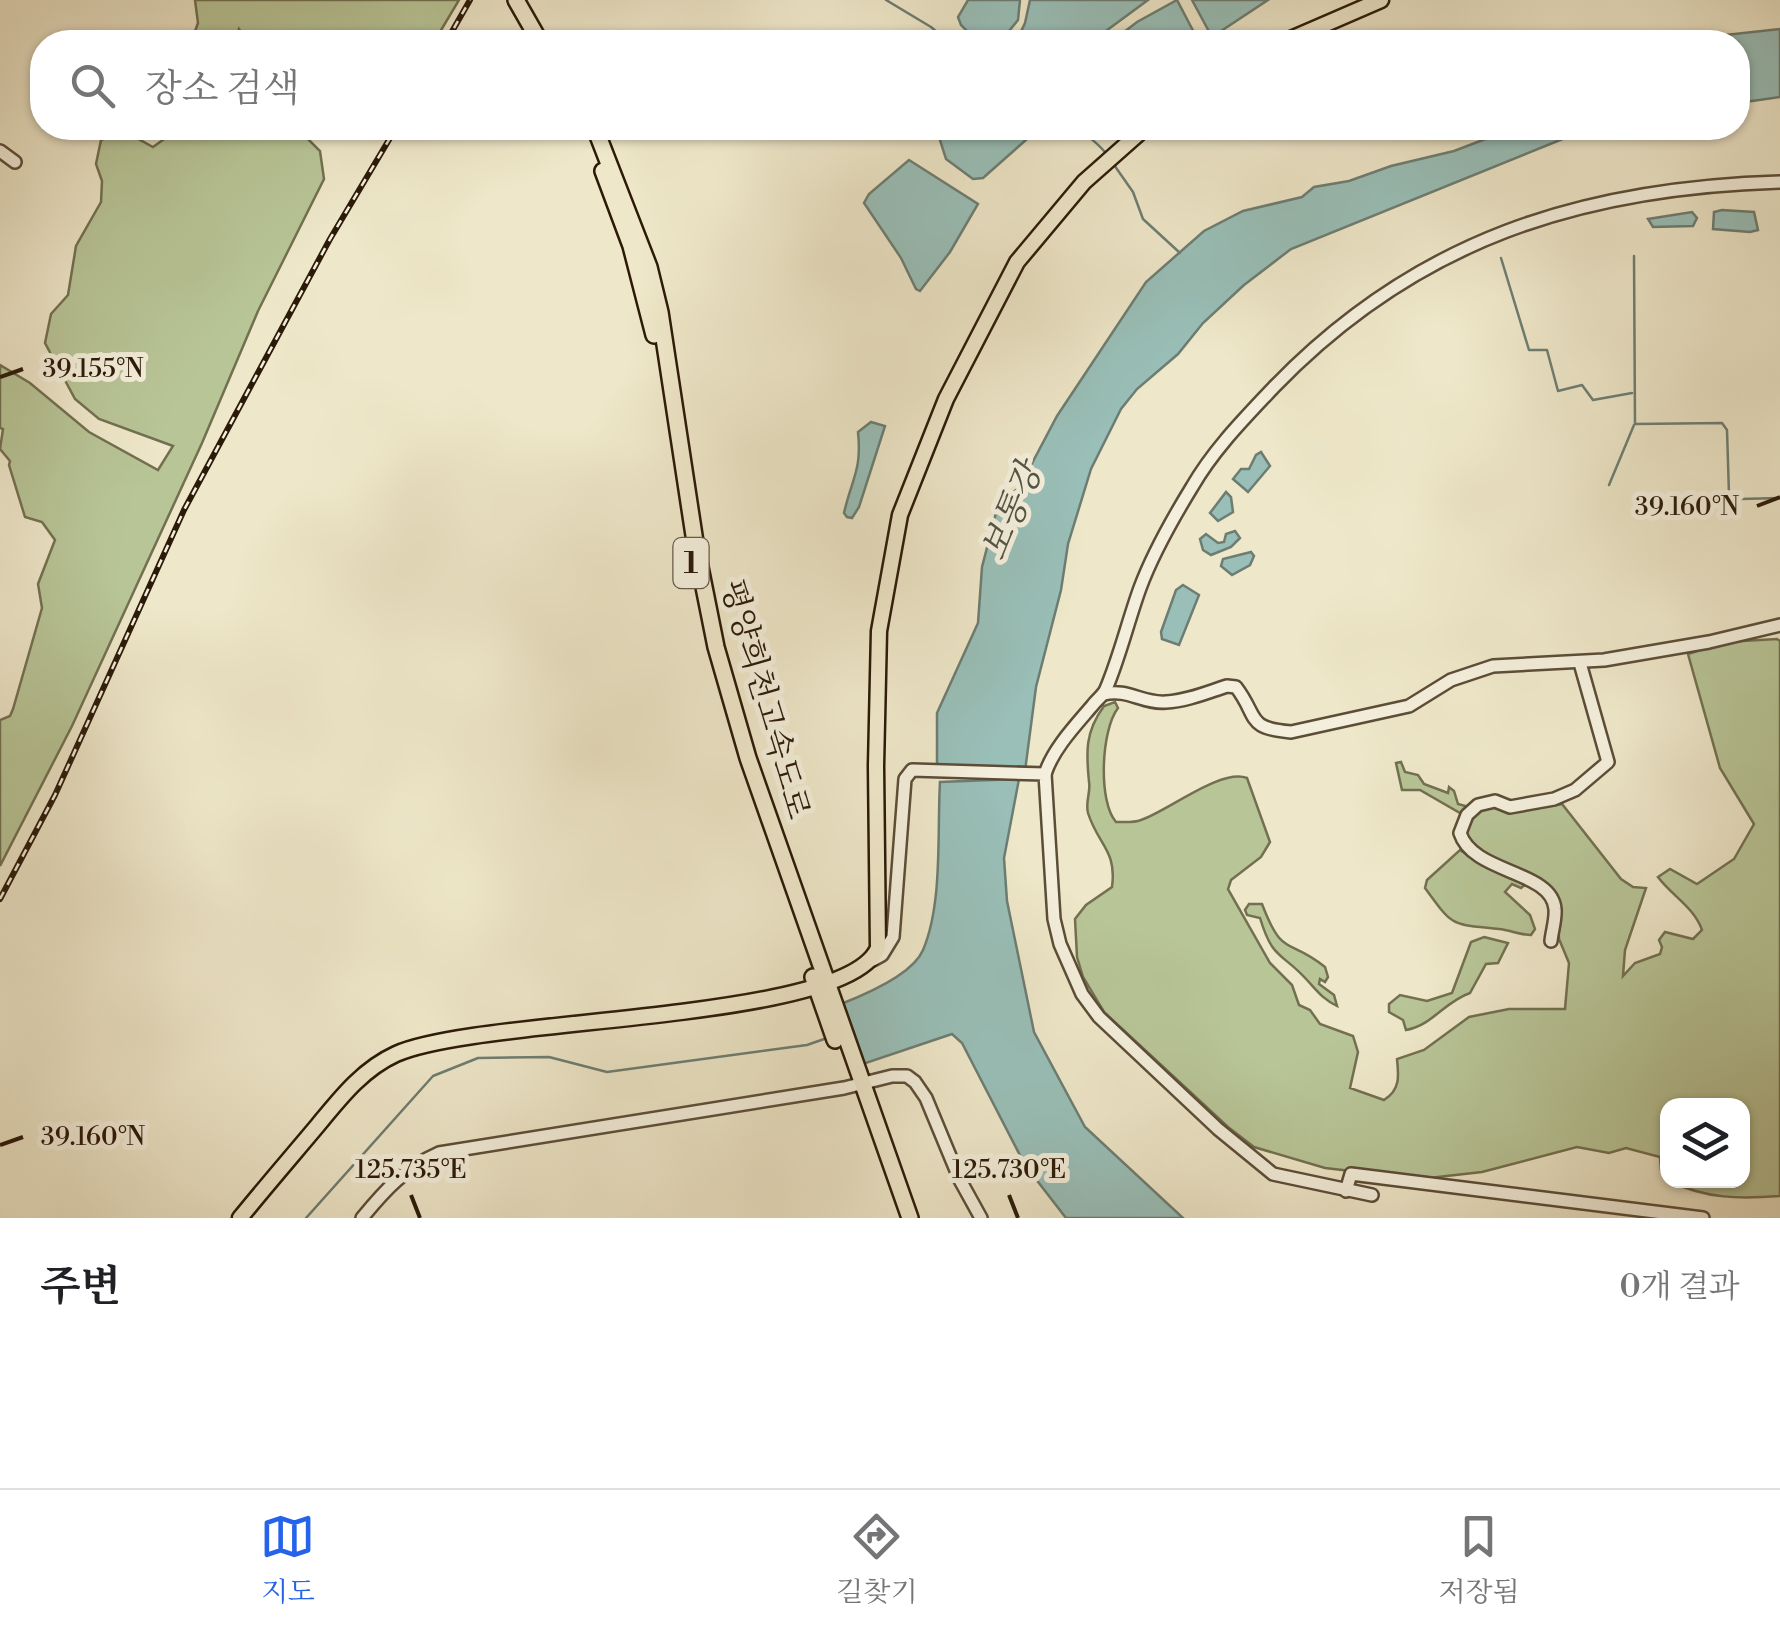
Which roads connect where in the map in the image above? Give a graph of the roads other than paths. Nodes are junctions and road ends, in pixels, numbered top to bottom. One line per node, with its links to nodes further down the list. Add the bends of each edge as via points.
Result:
1 (516, 0): 4 (highway)
2 (528, 0): 5 (highway)
3 (1381, 0): 6 (main road)
4 (533, 30)
5 (544, 30)
6 (1312, 30)
7 (589, 140): 19 (highway, 평양희천고속도로 / 1, via 649,312 708,654)
8 (600, 140): 19 (highway, 평양희천고속도로 / 1, via 660,312 716,647)
9 (1131, 140): 18 (main road, via 1084,182 1016,262 946,399 900,515 879,631)
10 (0, 151): 11 (street)
11 (15, 162)
12 (1780, 182): 15 (street, via 1624,196 1546,217 1448,256 1339,329 1228,434 1195,482 1141,585)
13 (1780, 626): 14 (street)
14 (1580, 663): 15 (street, via 1528,662 1468,672 1409,706 1291,732 1256,724 1236,688 1228,686 1165,702); 17 (street, via 1608,762 1576,790 1554,799 1478,806 1460,834 1470,852 1546,890 1555,908)
15 (1104, 694): 16 (street, via 1054,753)
16 (1045, 774): 18 (street, via 912,770 905,779 894,937); 21 (street, via 1054,919 1082,994 1099,1017 1273,1174)
17 (1551, 941)
18 (873, 960): 19 (main road)
19 (823, 989): 20 (highway, 평양희천고속도로 / 1); 23 (main road, via 400,1052 353,1084)
20 (855, 1082): 24 (street, via 439,1153 394,1180); 25 (highway, 평양희천고속도로 / 1); 26 (highway, 평양희천고속도로 / 1); 27 (street, via 900,1075 915,1082)
21 (1346, 1191): 22 (street); 28 (street, via 1350,1174)
22 (1372, 1195)
23 (240, 1218)
24 (362, 1218)
25 (899, 1218)
26 (910, 1218)
27 (981, 1218)
28 (1703, 1218)

